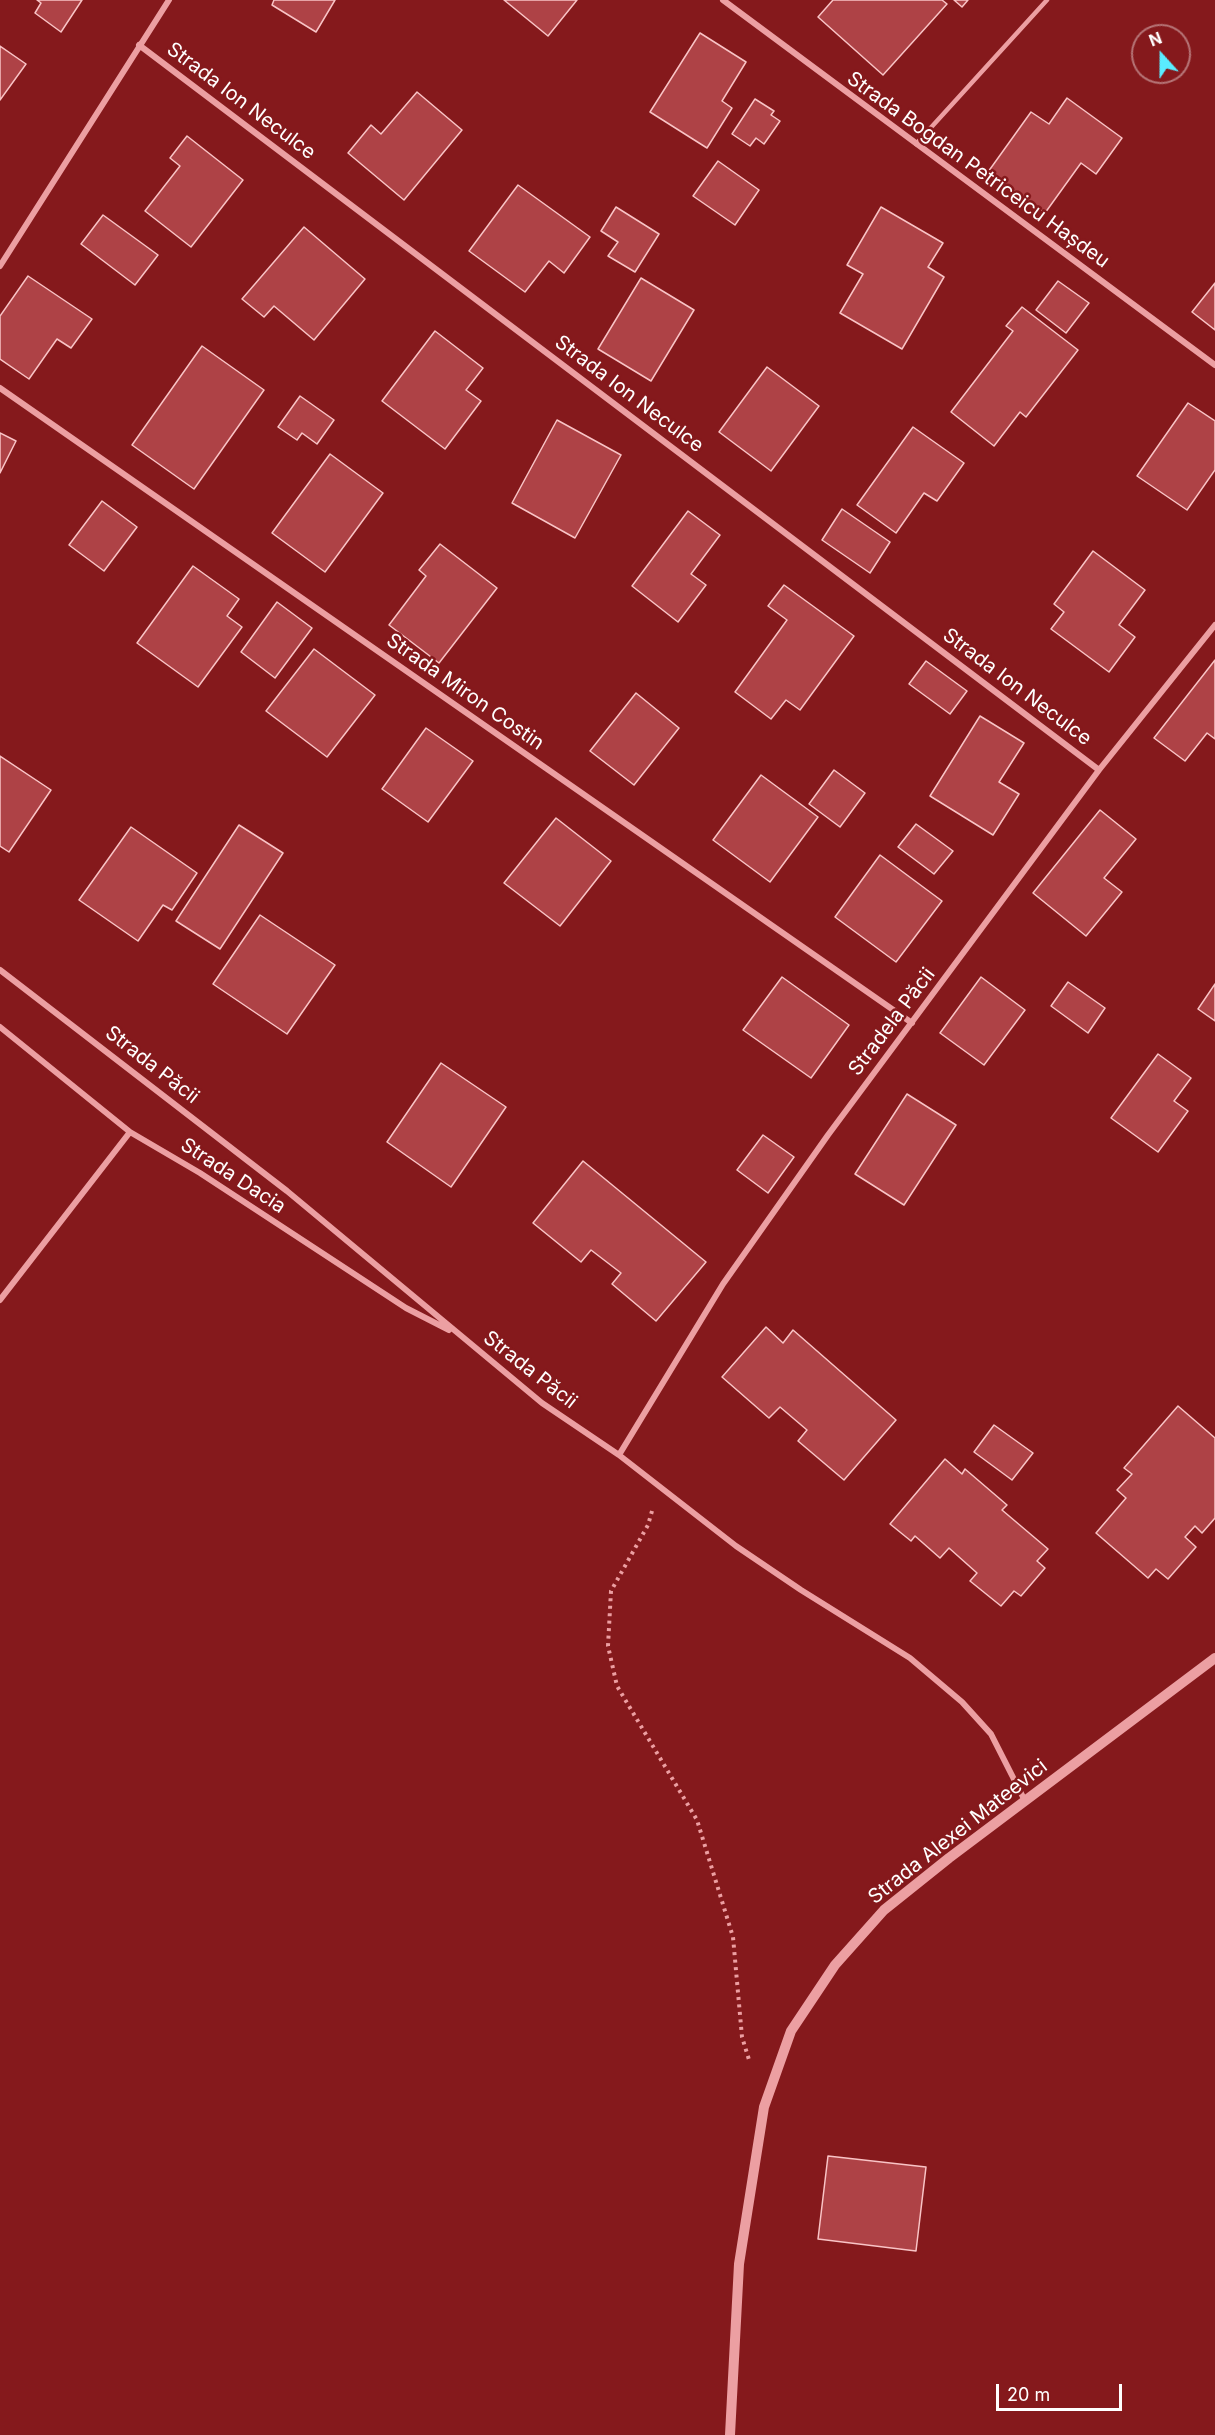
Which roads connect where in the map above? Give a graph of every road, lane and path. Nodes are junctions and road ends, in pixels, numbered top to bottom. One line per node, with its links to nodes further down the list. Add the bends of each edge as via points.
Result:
1 (169, 0): 4 (street)
2 (723, 0): 5 (street, Strada Bogdan Petriceicu Hașdeu)
3 (1047, 0): 5 (lane)
4 (139, 45): 6 (street); 10 (street, Strada Ion Neculce)
5 (916, 144): 7 (street, Strada Bogdan Petriceicu Hașdeu)
6 (0, 266)
7 (1215, 365)
8 (0, 388): 12 (street, Strada Miron Costin)
9 (1215, 625): 10 (street, Stradela Păcii)
10 (1099, 770): 12 (street, Stradela Păcii)
11 (0, 970): 16 (street, Strada Păcii, via 287,1191)
12 (912, 1023): 17 (street, Stradela Păcii, via 723,1284)
13 (0, 1028): 14 (street, Strada Dacia)
14 (130, 1131): 15 (street); 16 (street, Strada Dacia, via 406,1308)
15 (0, 1300)
16 (460, 1336): 17 (street, Strada Păcii, via 542,1402)
17 (619, 1455): 18 (street, Strada Păcii)
18 (659, 1486): 20 (street, Strada Păcii, via 801,1590 910,1658 962,1702 991,1734); 21 (path, via 648,1525 611,1591 608,1646 617,1686 697,1821 733,1937 742,2037)
19 (1215, 1658): 20 (street, Strada Alexei Mateevici)
20 (1025, 1801): 21 (street, Strada Alexei Mateevici, via 884,1910 835,1965 791,2031)
21 (764, 2107): 22 (street, Strada Alexei Mateevici, via 739,2264)
22 (730, 2435)

